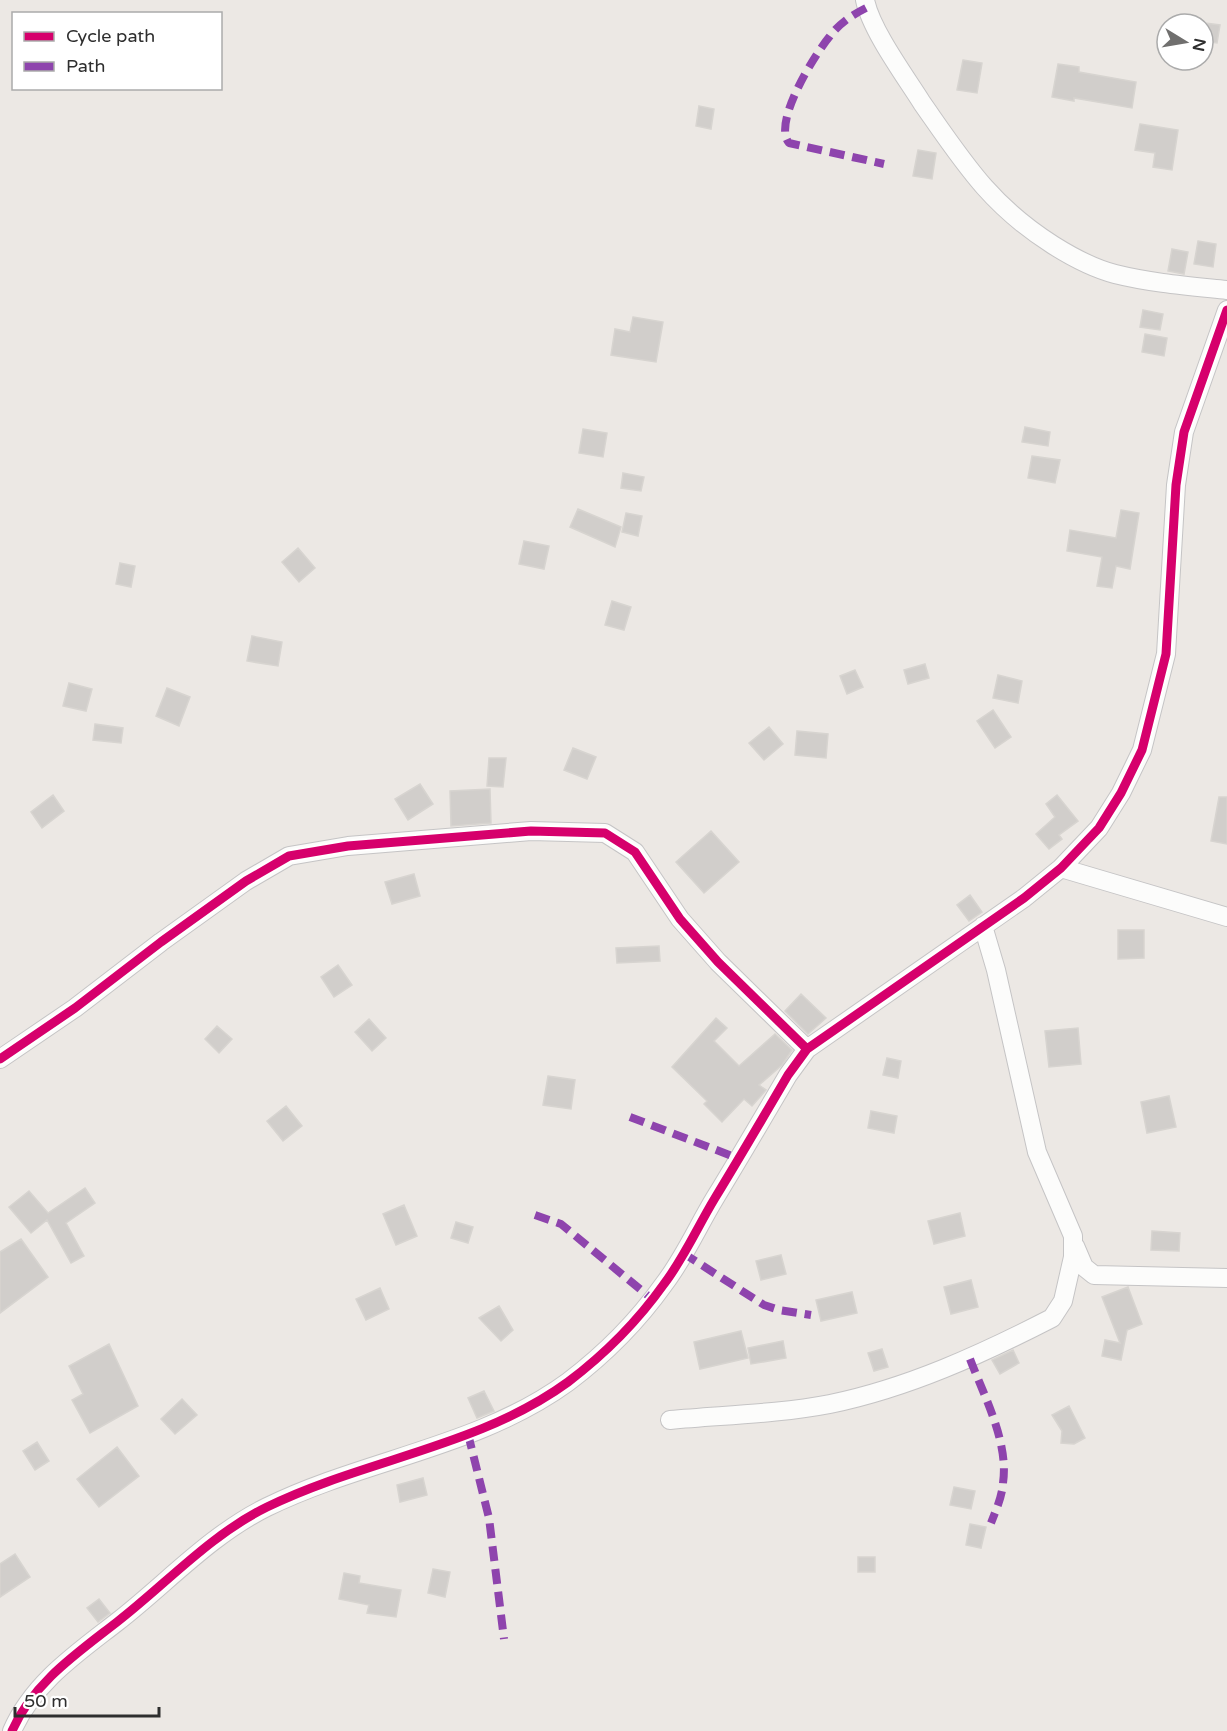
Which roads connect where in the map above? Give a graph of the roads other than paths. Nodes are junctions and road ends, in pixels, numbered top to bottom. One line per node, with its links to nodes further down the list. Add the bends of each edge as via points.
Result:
1 (865, 0): 2 (street, via 897,66 957,153 988,194 1023,226 1077,260 1113,273)
2 (1227, 290)
3 (1227, 310): 4 (street, via 1184,432 1176,485 1166,654 1143,750 1099,828)
4 (1061, 868): 5 (street); 6 (street)
5 (1227, 917)
6 (983, 927): 7 (street); 9 (street, via 1037,1152)
7 (807, 1049): 8 (street, via 717,962 680,920 626,844 605,833 531,831 348,846 289,856 237,888); 12 (street, via 666,1282 629,1328 600,1356 544,1399 517,1414 296,1494 223,1533 48,1678 18,1716)
8 (0, 1059)
9 (1074, 1244): 10 (street, via 1084,1267 1094,1275); 11 (street, via 1063,1301 1053,1318 970,1359 830,1404)
10 (1227, 1278)
11 (670, 1420)
12 (12, 1731)

